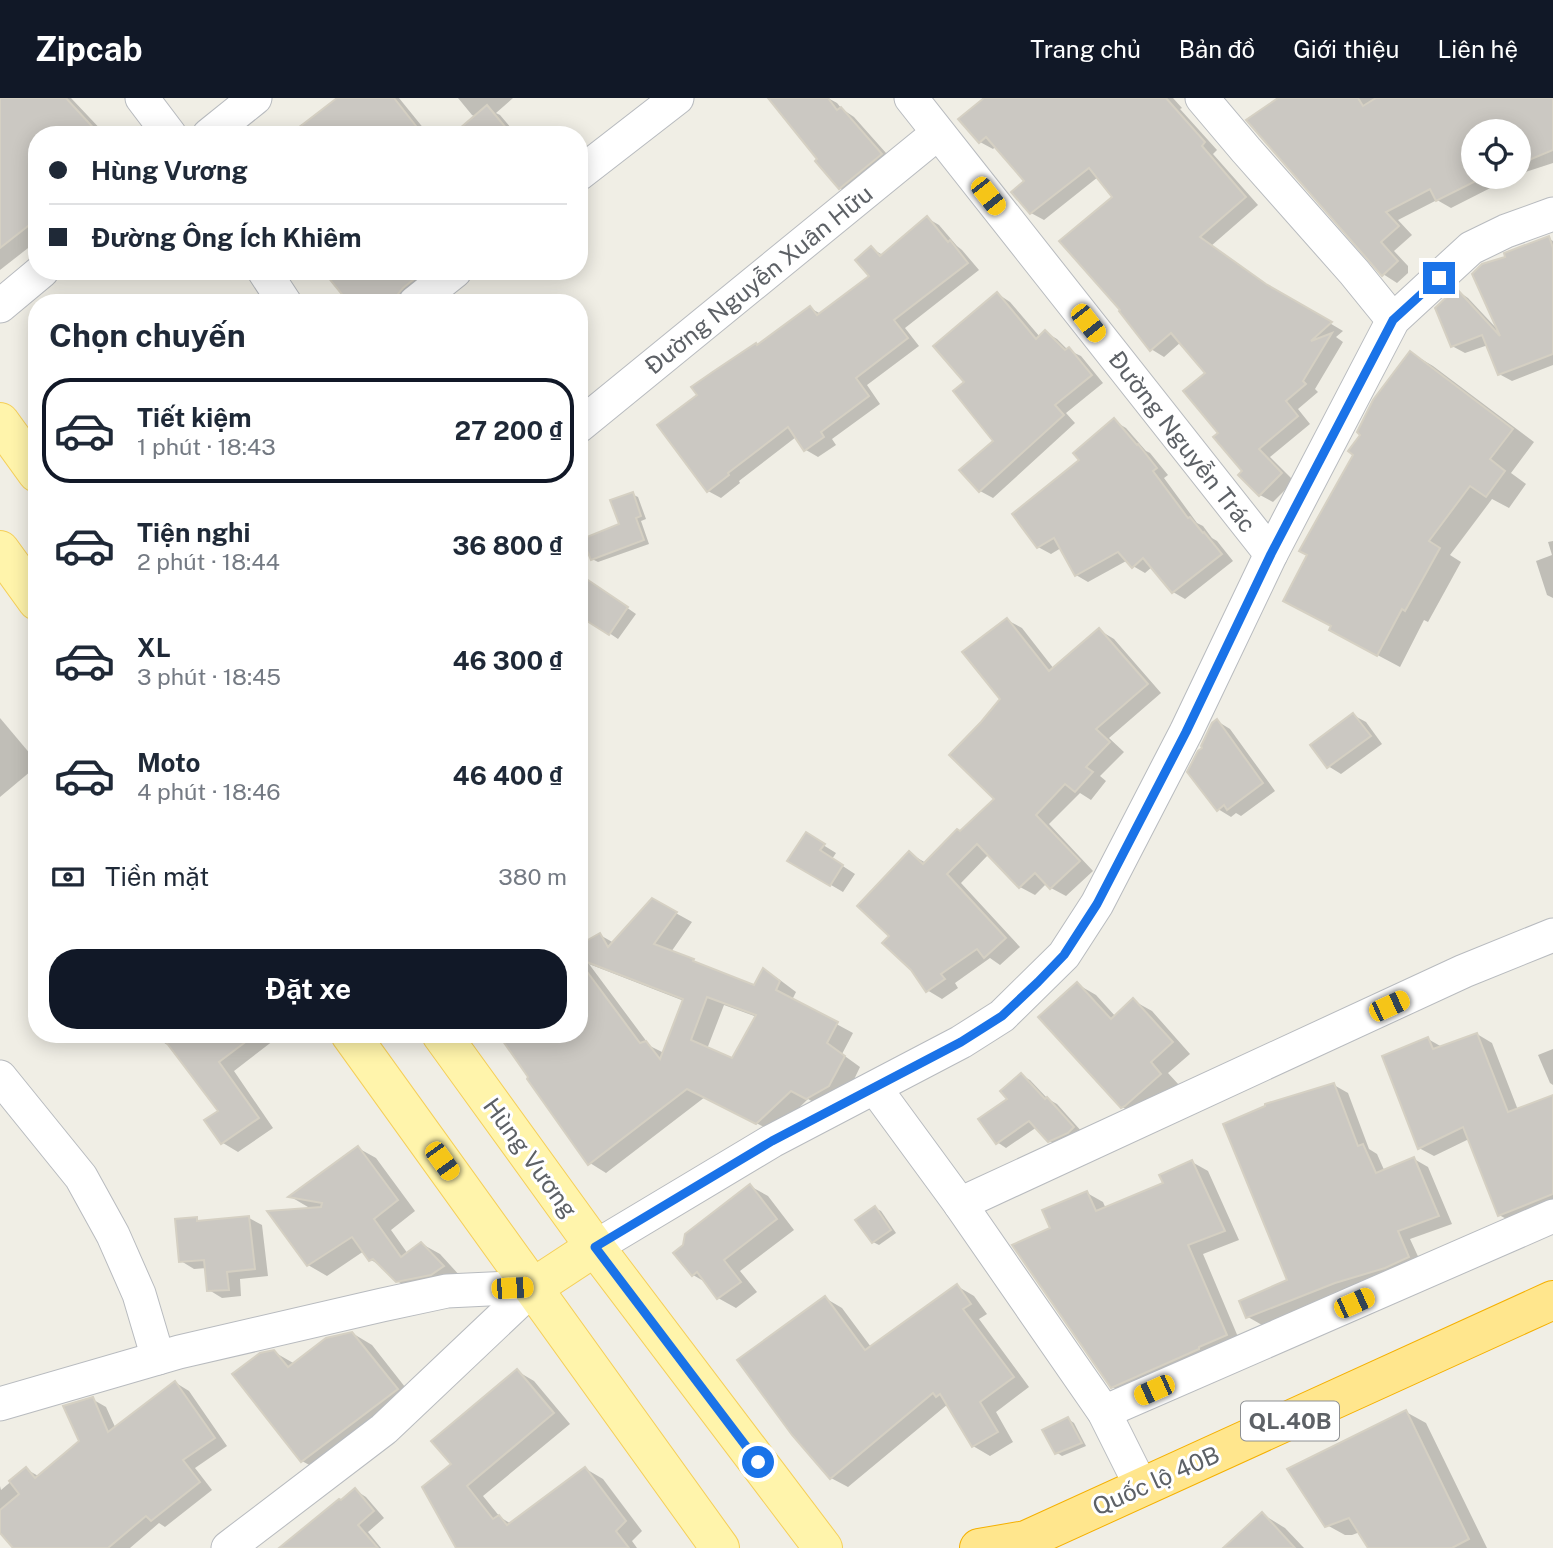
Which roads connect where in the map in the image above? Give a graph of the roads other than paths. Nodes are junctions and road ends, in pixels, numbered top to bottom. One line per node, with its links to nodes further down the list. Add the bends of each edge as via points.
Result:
1 (142, 98): 6 (street)
2 (254, 98): 7 (street)
3 (677, 98): 9 (street)
4 (911, 98): 8 (street, Đường Nguyễn Trác)
5 (1220, 104): 15 (street, via 1245,150)
6 (163, 126)
7 (220, 126)
8 (939, 133): 16 (street, Đường Nguyễn Xuân Hữu); 20 (street, Đường Nguyễn Trác)
9 (588, 167)
10 (1553, 214): 15 (street, via 1471,248)
11 (31, 280): 14 (street)
12 (444, 280): 13 (street)
13 (427, 294)
14 (0, 306)
15 (1393, 320): 20 (street)
16 (588, 419)
17 (0, 422): 18 (main road)
18 (28, 460)
19 (0, 550): 21 (main road)
20 (1271, 554): 26 (street, via 1186,732 1097,904 1064,955 1002,1016)
21 (28, 589)
22 (1553, 935): 27 (street, via 1464,971)
23 (358, 1043): 30 (main road)
24 (448, 1043): 29 (main road, Hùng Vương)
25 (0, 1077): 32 (street, via 81,1177 139,1294)
26 (875, 1088): 27 (street); 29 (street, via 772,1141)
27 (960, 1204): 34 (street)
28 (1553, 1216): 34 (street)
29 (595, 1247): 30 (main road); 39 (main road, Hùng Vương)
30 (534, 1287): 32 (street, via 447,1292); 37 (street, via 384,1429); 38 (main road)
31 (1553, 1300): 35 (highway, Quốc lộ 40B / QL.40B)
32 (158, 1359): 33 (street)
33 (0, 1404)
34 (1104, 1412): 35 (street)
35 (1142, 1488): 36 (highway, Quốc lộ 40B / QL.40B)
36 (1021, 1544): 40 (highway, Quốc lộ 40B)
37 (228, 1548)
38 (720, 1548)
39 (823, 1548)
40 (979, 1548)

